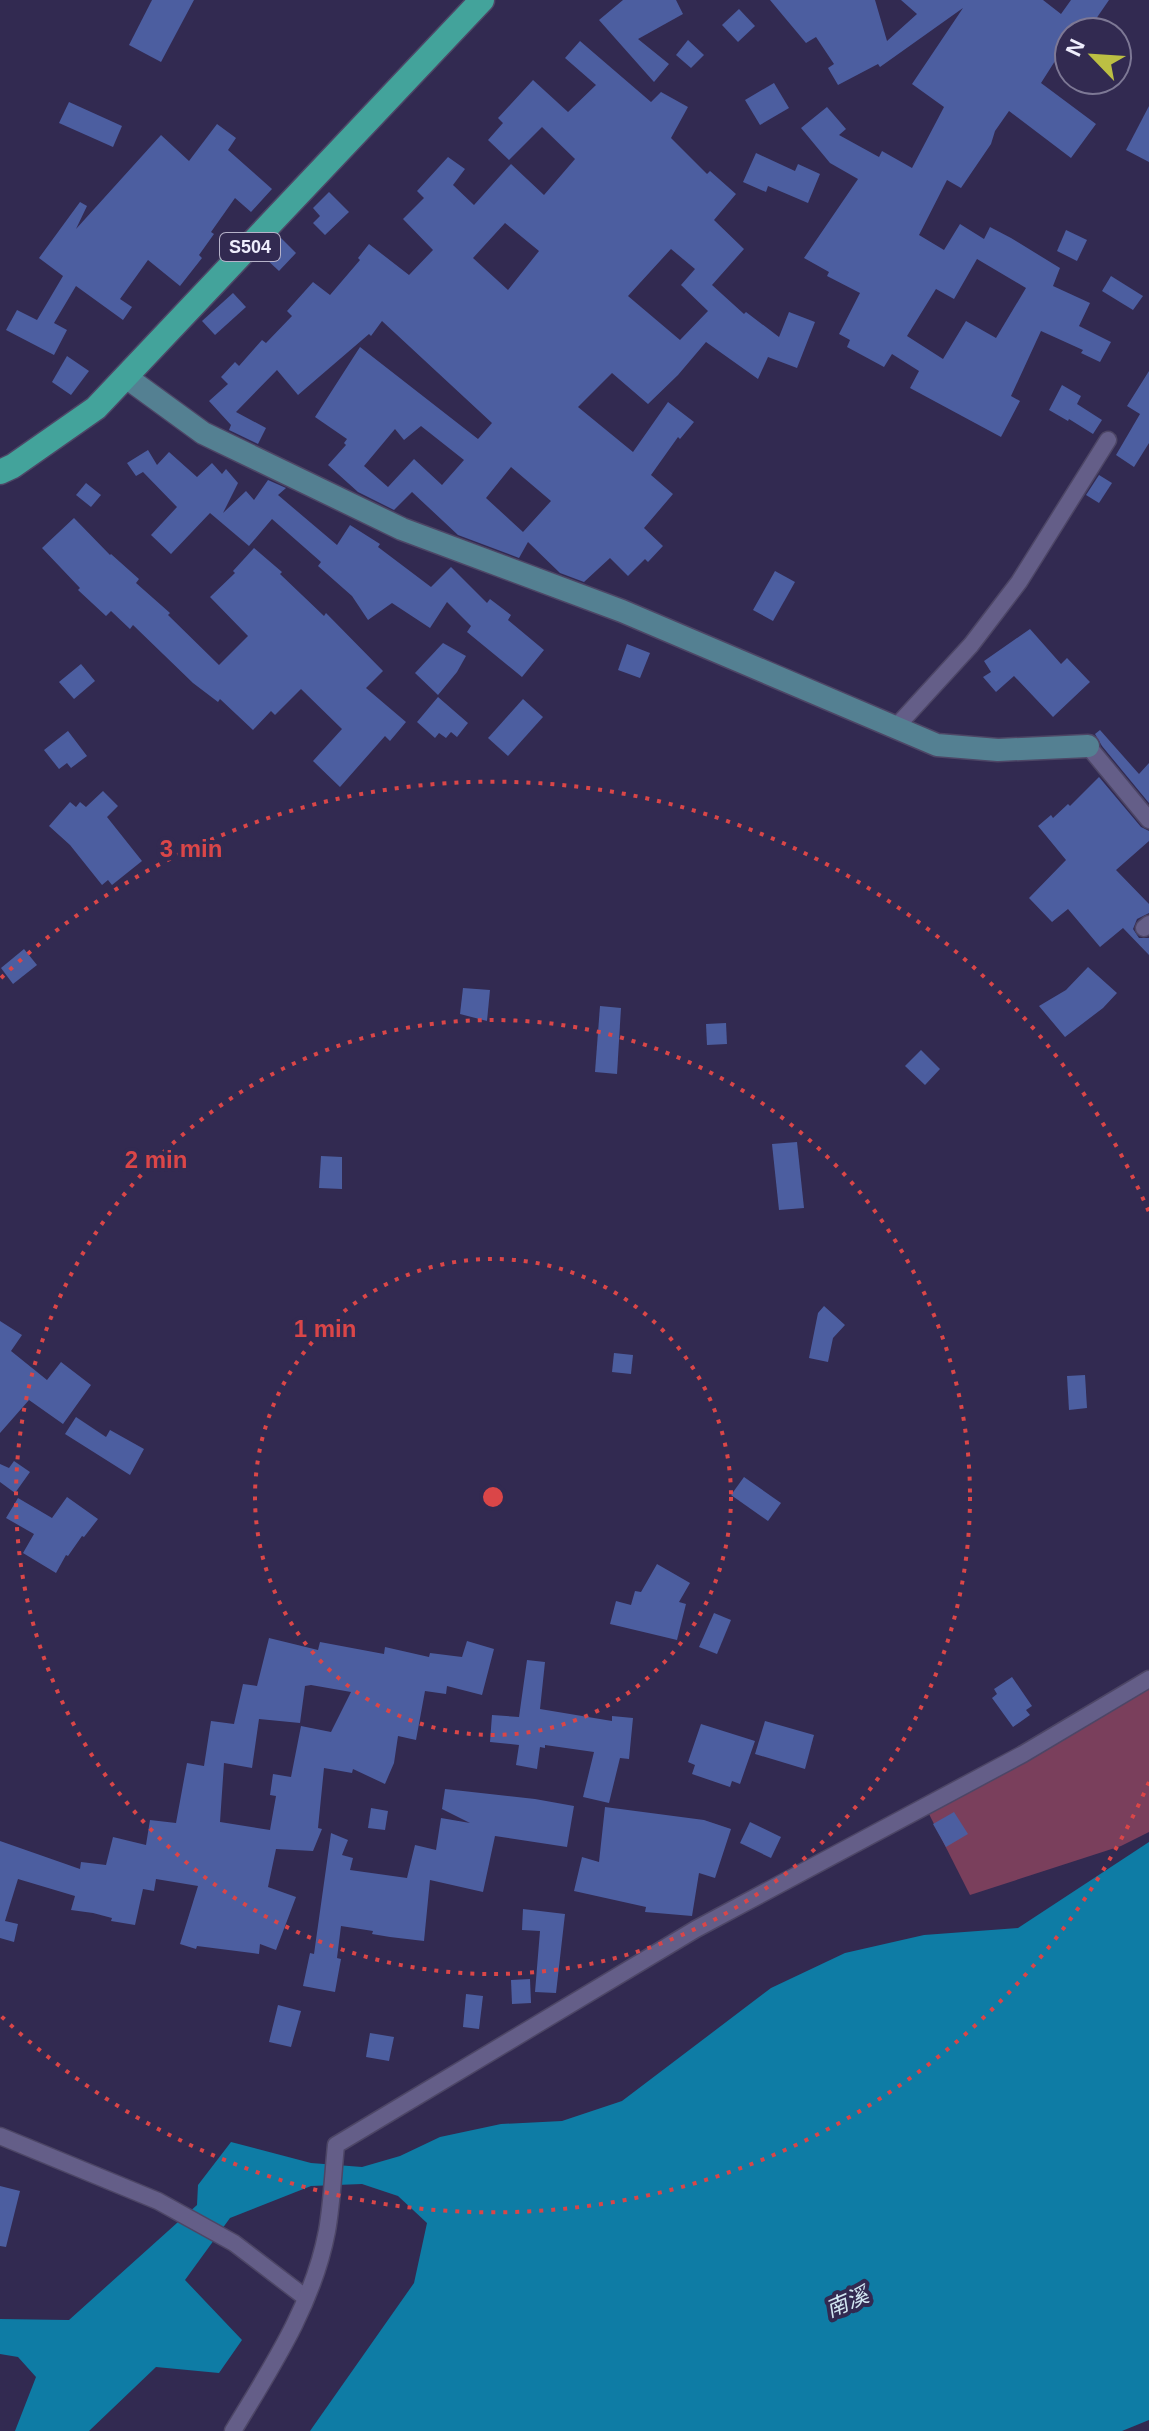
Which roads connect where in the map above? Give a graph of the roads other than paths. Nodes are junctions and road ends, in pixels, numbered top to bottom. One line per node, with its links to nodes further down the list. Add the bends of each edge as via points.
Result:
1 (482, 0): 2 (main road, S504)
2 (126, 377): 4 (main road, S504, via 96,408); 5 (street, via 203,433 402,529 622,611)
3 (1108, 440): 5 (street, via 1019,582 971,645)
4 (0, 472)
5 (896, 727): 6 (street, via 937,745 998,750)
6 (1088, 746): 7 (street)
7 (1149, 820)
8 (1149, 1679): 10 (street, via 1023,1754 696,1929 336,2145 327,2232)
9 (0, 2136): 10 (street, via 158,2201 234,2243)
10 (306, 2298): 11 (street)
11 (233, 2431)

